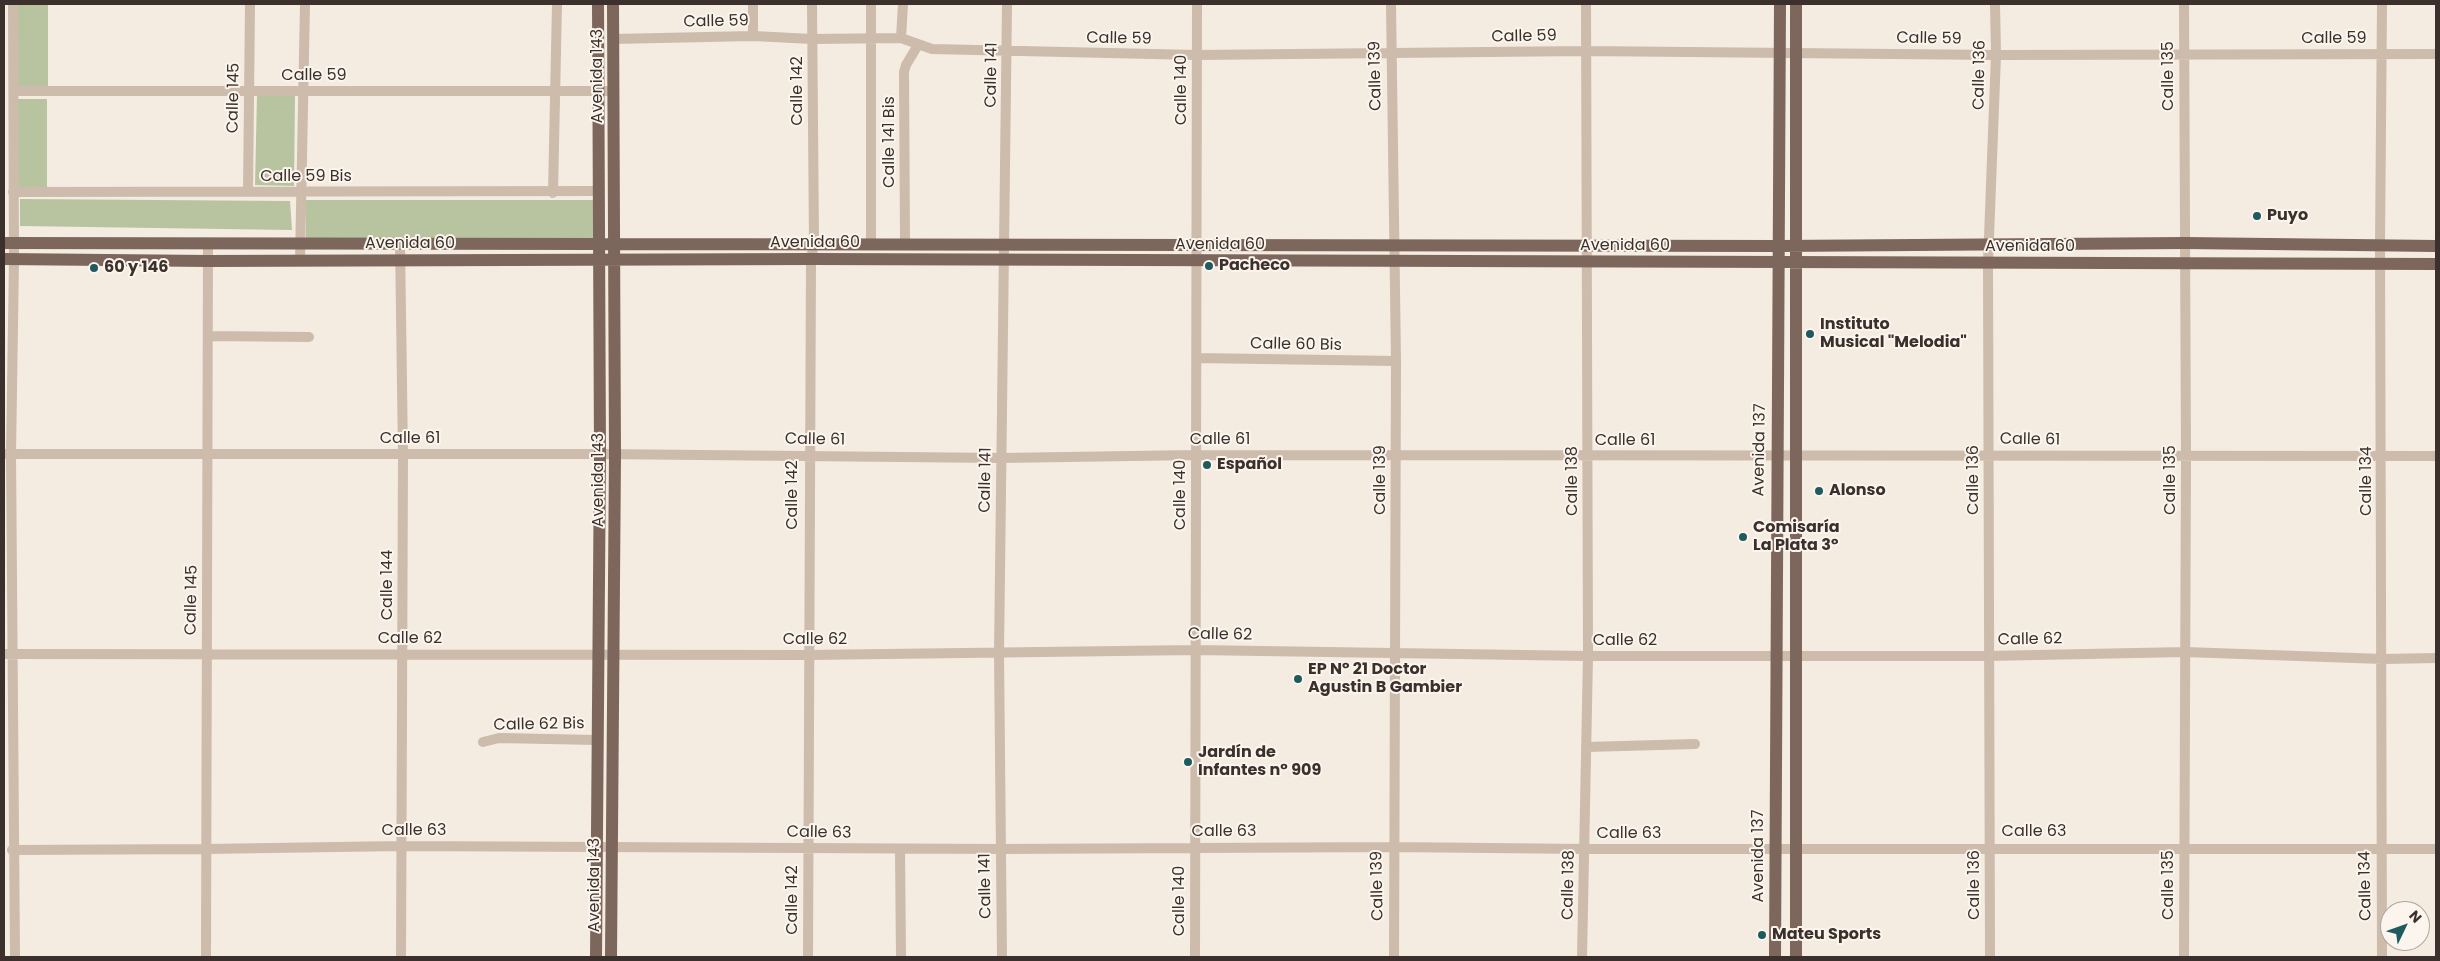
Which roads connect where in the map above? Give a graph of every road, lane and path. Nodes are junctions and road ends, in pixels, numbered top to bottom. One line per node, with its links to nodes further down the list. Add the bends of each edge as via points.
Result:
1 (13, 4): 26 (street)
2 (250, 4): 38 (street, Calle 145)
3 (305, 4): 39 (street)
4 (557, 4): 42 (street)
5 (598, 4): 40 (main road, Avenida 143)
6 (614, 4): 23 (main road, Avenida 143)
7 (753, 4): 20 (street)
8 (812, 4): 24 (street, Calle 142)
9 (871, 4): 21 (street)
10 (903, 4): 22 (street)
11 (1007, 4): 28 (street, Calle 141)
12 (1197, 4): 35 (street, Calle 140)
13 (1390, 4): 31 (street, Calle 139)
14 (1586, 4): 27 (street, Calle 138)
15 (1780, 4): 29 (main road, Avenida 137)
16 (1796, 4): 30 (main road)
17 (1995, 4): 36 (street, Calle 136)
18 (2184, 4): 32 (street, Calle 135)
19 (2382, 4): 33 (street, Calle 134)
20 (753, 36): 23 (street, Calle 59); 24 (street, Calle 59)
21 (872, 38): 22 (street, Calle 59); 24 (street, Calle 59); 54 (street)
22 (901, 38): 25 (street, Calle 59)
23 (614, 39): 41 (main road, Avenida 143)
24 (812, 39): 53 (street, Calle 142)
25 (918, 45): 28 (street, Calle 59, via 932,49); 55 (street, Calle 141 Bis, via 904,72)
26 (8, 50): 37 (street)
27 (1585, 51): 29 (street, Calle 59); 31 (street, Calle 59); 60 (street, Calle 138)
28 (1008, 52): 35 (street, Calle 59); 56 (street, Calle 141)
29 (1780, 52): 30 (street, Calle 59); 64 (main road, Avenida 137)
30 (1796, 52): 36 (street, Calle 59); 65 (main road)
31 (1390, 53): 35 (street, Calle 59); 62 (street, Calle 139)
32 (2183, 54): 33 (street, Calle 59); 36 (street, Calle 59); 57 (street, Calle 135)
33 (2382, 54): 34 (street, Calle 59); 63 (street, Calle 134)
34 (2436, 54)
35 (1197, 55): 59 (street, Calle 140)
36 (1996, 55): 61 (street, Calle 136)
37 (14, 91): 38 (street, Calle 59); 44 (street)
38 (250, 91): 39 (street, Calle 59); 45 (street, Calle 145)
39 (304, 91): 42 (street, Calle 59); 47 (street)
40 (599, 91): 41 (street, Calle 59); 42 (street, Calle 59); 43 (main road, Avenida 143)
41 (614, 91): 48 (main road, Avenida 143)
42 (555, 92): 46 (street)
43 (599, 191): 46 (street, Calle 59 Bis); 52 (main road, Avenida 143)
44 (12, 192): 45 (street, Calle 59 Bis); 49 (street)
45 (248, 192): 47 (street, Calle 59 Bis)
46 (553, 192): 47 (street, Calle 59 Bis)
47 (299, 193): 58 (street)
48 (614, 242): 52 (main road, Avenida 60); 53 (main road, Avenida 60); 72 (main road, Avenida 143)
49 (9, 243): 50 (main road, Avenida 60); 68 (street)
50 (208, 243): 58 (main road, Avenida 60); 73 (street, Calle 145)
51 (400, 243): 52 (main road, Avenida 60); 58 (main road, Avenida 60); 70 (street, Calle 144)
52 (599, 243): 71 (main road, Avenida 143)
53 (814, 243): 54 (main road, Avenida 60); 67 (street, Calle 142)
54 (871, 243): 55 (main road, Avenida 60)
55 (905, 243): 56 (main road, Avenida 60)
56 (1003, 243): 59 (main road, Avenida 60); 74 (street, Calle 141)
57 (2185, 243): 61 (main road, Avenida 60); 63 (main road, Avenida 60); 81 (street, Calle 135)
58 (300, 244): 69 (street)
59 (1196, 244): 62 (main road, Avenida 60); 75 (street, Calle 140)
60 (1587, 244): 62 (main road, Avenida 60); 64 (main road, Avenida 60); 79 (street, Calle 138)
61 (1990, 244): 65 (main road, Avenida 60); 80 (street, Calle 136)
62 (1394, 245): 76 (street, Calle 139)
63 (2380, 245): 66 (main road, Avenida 60); 82 (street, Calle 134)
64 (1780, 246): 65 (main road, Avenida 60); 77 (main road, Avenida 137)
65 (1796, 246): 78 (main road)
66 (2436, 246)
67 (811, 259): 72 (main road, Avenida 60); 74 (main road, Avenida 60); 93 (street, Calle 142)
68 (9, 260): 73 (main road, Avenida 60); 88 (street)
69 (300, 260): 70 (main road, Avenida 60); 73 (main road, Avenida 60)
70 (401, 260): 71 (main road, Avenida 60); 90 (street, Calle 144)
71 (599, 260): 72 (main road, Avenida 60); 91 (main road, Avenida 143)
72 (613, 260): 92 (main road, Avenida 143)
73 (208, 261): 84 (street, Calle 145)
74 (1003, 261): 75 (main road, Avenida 60); 102 (street, Calle 141)
75 (1196, 261): 76 (main road, Avenida 60); 86 (street, Calle 140)
76 (1394, 261): 79 (main road, Avenida 60); 87 (street, Calle 139)
77 (1779, 261): 78 (main road, Avenida 60); 79 (main road, Avenida 60); 98 (main road, Avenida 137)
78 (1796, 262): 80 (main road, Avenida 60); 99 (main road)
79 (1587, 263): 97 (street, Calle 138)
80 (1988, 263): 81 (main road, Avenida 60); 95 (street, Calle 136)
81 (2186, 263): 82 (main road, Avenida 60); 103 (street, Calle 135)
82 (2381, 263): 83 (main road, Avenida 60); 100 (street, Calle 134)
83 (2436, 264)
84 (208, 336): 85 (street); 89 (street, Calle 145)
85 (309, 337)
86 (1197, 358): 87 (street, Calle 60 Bis); 94 (street, Calle 140)
87 (1396, 361): 96 (street, Calle 139)
88 (7, 454): 89 (street, Calle 61); 109 (street)
89 (208, 454): 90 (street, Calle 61); 110 (street, Calle 145)
90 (403, 454): 91 (street, Calle 61); 111 (street, Calle 144)
91 (600, 454): 92 (street, Calle 61); 107 (main road, Avenida 143)
92 (615, 455): 93 (street, Calle 61); 112 (main road, Avenida 143)
93 (808, 455): 102 (street, Calle 61); 113 (street, Calle 142)
94 (1196, 455): 96 (street, Calle 61); 102 (street, Calle 61); 104 (street, Calle 140)
95 (1990, 455): 99 (street, Calle 61); 103 (street, Calle 61); 117 (street, Calle 136)
96 (1396, 456): 97 (street, Calle 61); 108 (street, Calle 139)
97 (1588, 456): 98 (street, Calle 61); 114 (street, Calle 138)
98 (1776, 456): 99 (street, Calle 61); 115 (main road, Avenida 137)
99 (1797, 456): 116 (main road)
100 (2382, 456): 101 (street, Calle 61); 103 (street, Calle 61); 119 (street, Calle 134)
101 (2436, 456)
102 (1001, 458): 105 (street, Calle 141)
103 (2186, 458): 106 (street, Calle 135)
104 (1196, 650): 105 (street, Calle 62); 108 (street, Calle 62); 128 (street, Calle 140)
105 (1000, 652): 113 (street, Calle 62); 136 (street, Calle 141)
106 (2185, 652): 117 (street, Calle 62); 119 (street, Calle 62); 133 (street, Calle 135)
107 (598, 653): 111 (street, Calle 62); 112 (street, Calle 62); 120 (main road, Avenida 143)
108 (1396, 653): 114 (street, Calle 62); 127 (street, Calle 139)
109 (8, 654): 110 (street, Calle 62); 139 (street)
110 (206, 654): 111 (street, Calle 62); 140 (street, Calle 145)
111 (403, 654): 124 (street, Calle 144)
112 (614, 654): 113 (street, Calle 62); 126 (main road, Avenida 143)
113 (808, 655): 130 (street, Calle 142)
114 (1588, 656): 115 (street, Calle 62); 123 (street, Calle 138)
115 (1775, 656): 116 (street, Calle 62); 131 (main road, Avenida 137)
116 (1797, 656): 117 (street, Calle 62); 132 (main road)
117 (1988, 656): 129 (street, Calle 136)
118 (2436, 658): 119 (street, Calle 62)
119 (2383, 659): 134 (street, Calle 134)
120 (597, 740): 121 (street, Calle 62 Bis, via 499,738); 125 (main road, Avenida 143)
121 (482, 742)
122 (1695, 744): 123 (street)
123 (1586, 747): 137 (street, Calle 138)
124 (401, 846): 125 (street, Calle 63); 140 (street, Calle 63); 143 (street, Calle 144)
125 (597, 846): 126 (street, Calle 63); 144 (main road, Avenida 143)
126 (612, 846): 130 (street, Calle 63); 145 (main road, Avenida 143)
127 (1393, 846): 128 (street, Calle 63); 137 (street, Calle 63); 150 (street, Calle 139)
128 (1194, 847): 136 (street, Calle 63); 149 (street, Calle 140)
129 (1990, 847): 132 (street, Calle 63); 133 (street, Calle 63); 154 (street, Calle 136)
130 (808, 848): 135 (street, Calle 63); 146 (street, Calle 142)
131 (1775, 848): 132 (street, Calle 63); 137 (street, Calle 63); 152 (main road, Avenida 137)
132 (1795, 848): 153 (main road)
133 (2184, 848): 134 (street, Calle 63); 155 (street, Calle 135)
134 (2381, 848): 138 (street, Calle 63); 156 (street, Calle 134)
135 (900, 849): 136 (street, Calle 63); 147 (street)
136 (1000, 849): 148 (street, Calle 141)
137 (1585, 849): 151 (street, Calle 138)
138 (2436, 849)
139 (12, 850): 140 (street, Calle 63); 141 (street)
140 (206, 850): 142 (street, Calle 145)
141 (15, 957)
142 (206, 957)
143 (401, 957)
144 (596, 957)
145 (611, 957)
146 (808, 957)
147 (901, 957)
148 (1002, 957)
149 (1195, 957)
150 (1394, 957)
151 (1582, 957)
152 (1775, 957)
153 (1796, 957)
154 (1990, 957)
155 (2184, 957)
156 (2382, 957)

